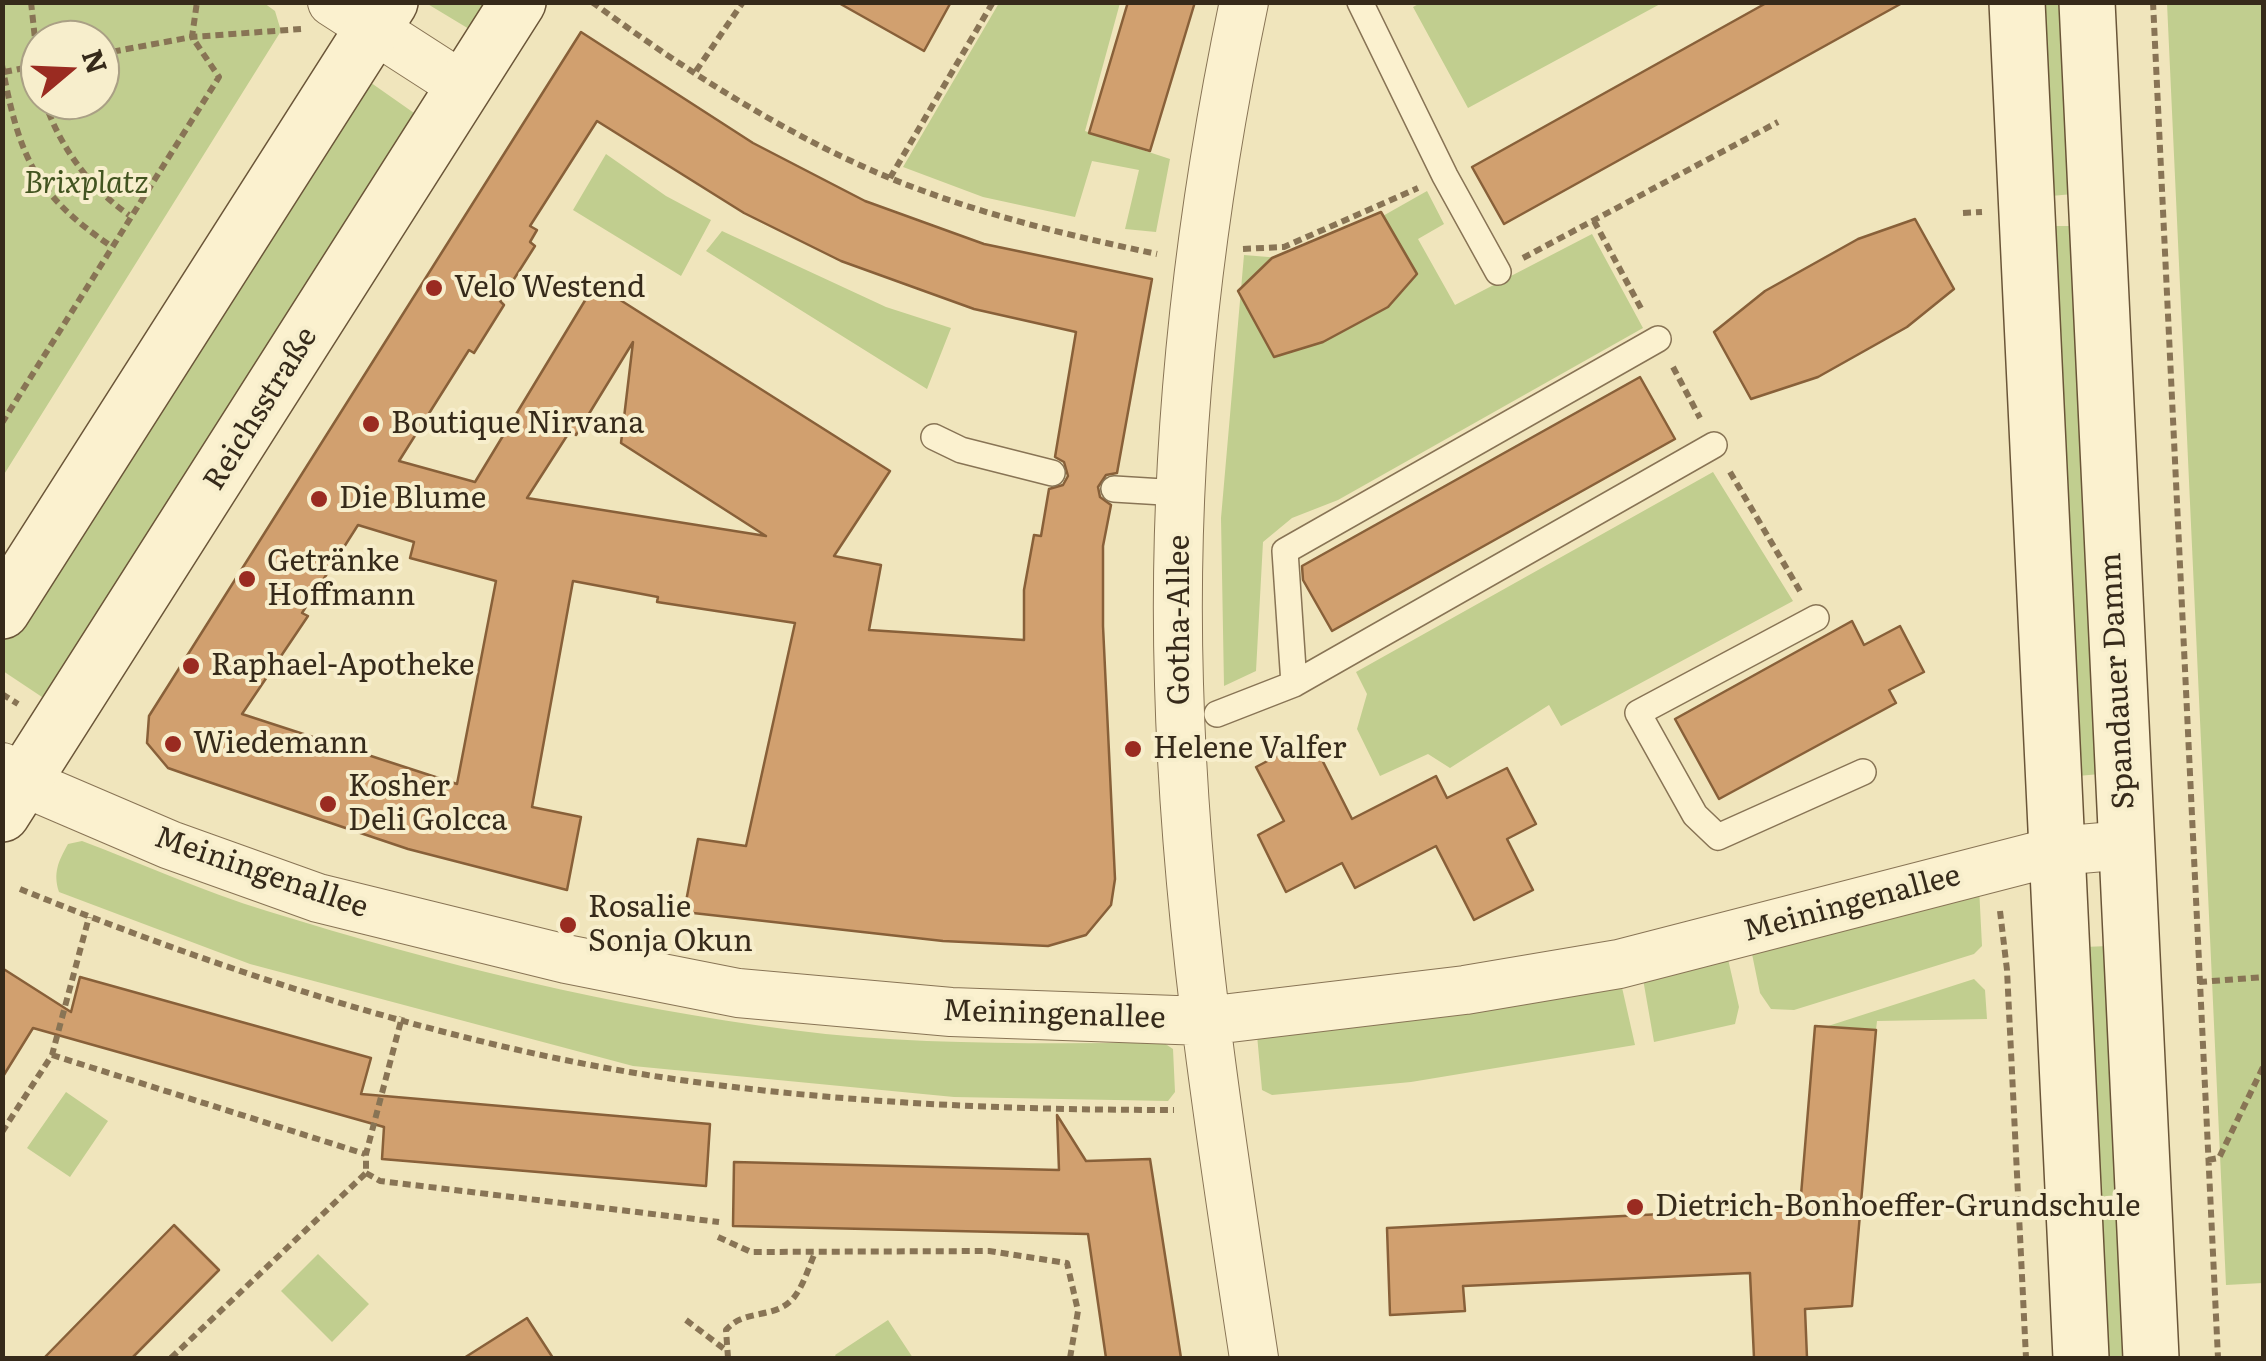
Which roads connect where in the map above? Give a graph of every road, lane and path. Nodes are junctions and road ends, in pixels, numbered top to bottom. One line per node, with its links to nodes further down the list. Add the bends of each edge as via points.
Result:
1 (197, 2): 12 (path)
2 (518, 2): 16 (main road, Reichsstraße)
3 (592, 2): 15 (path)
4 (743, 2): 15 (path)
5 (993, 2): 20 (path)
6 (1244, 2): 32 (street, Gotha-Allee, via 1196,284)
7 (1360, 2): 19 (lane)
8 (2017, 2): 40 (main road)
9 (2086, 2): 39 (main road, Spandauer Damm)
10 (2153, 2): 45 (path)
11 (350, 15): 12 (path); 16 (street); 33 (main road)
12 (192, 37): 13 (path); 21 (path, via 219,77)
13 (120, 50)
14 (3, 68): 22 (path, via 17,134 51,199)
15 (696, 71): 20 (path)
16 (464, 86): 38 (main road, Reichsstraße)
17 (51, 120): 21 (path, via 86,178)
18 (1778, 122): 25 (path)
19 (1445, 176): 23 (path, via 1284,247); 25 (lane)
20 (890, 178): 24 (path, via 1065,234)
21 (129, 215): 22 (path)
22 (111, 246): 27 (path)
23 (1236, 249)
24 (1163, 256)
25 (1498, 272)
26 (1658, 339): 35 (lane, via 1285,551)
27 (2, 423)
28 (934, 437): 30 (lane)
29 (1714, 445): 35 (lane)
30 (1052, 473)
31 (1114, 489): 32 (lane)
32 (1180, 493): 47 (street, Gotha-Allee, via 1178,685)
33 (2, 611)
34 (1816, 618): 37 (lane, via 1638,713 1695,816 1718,837)
35 (1294, 684): 36 (lane)
36 (1217, 714)
37 (1863, 772)
38 (9, 788): 47 (street, Meiningenallee, via 318,898 738,993 950,1012)
39 (2126, 845): 40 (street, Meiningenallee); 65 (main road, Spandauer Damm)
40 (2058, 851): 47 (street, Meiningenallee, via 1619,964); 64 (main road)
41 (20, 889): 43 (path)
42 (2000, 910): 63 (path)
43 (89, 917): 46 (path, via 248,975); 48 (path)
44 (2264, 977): 45 (path)
45 (2199, 982): 53 (path)
46 (402, 1018): 50 (path, via 556,1058 668,1078 898,1104); 52 (path)
47 (1205, 1021): 62 (street, Gotha-Allee)
48 (52, 1055): 51 (path); 52 (path)
49 (2264, 1065): 53 (path, via 2219,1158)
50 (1188, 1110)
51 (2, 1132)
52 (366, 1154): 54 (path)
53 (2208, 1160): 66 (path)
54 (366, 1173): 55 (path, via 380,1181); 60 (path)
55 (719, 1222)
56 (718, 1237): 57 (path, via 752,1252)
57 (815, 1252): 59 (path, via 794,1298 776,1310 736,1318 726,1330); 61 (path, via 989,1251 1067,1264 1078,1311)
58 (686, 1320): 59 (path)
59 (727, 1355)
60 (171, 1358)
61 (1070, 1358)
62 (1254, 1358)
63 (2026, 1358)
64 (2081, 1358)
65 (2152, 1358)
66 (2218, 1358)

